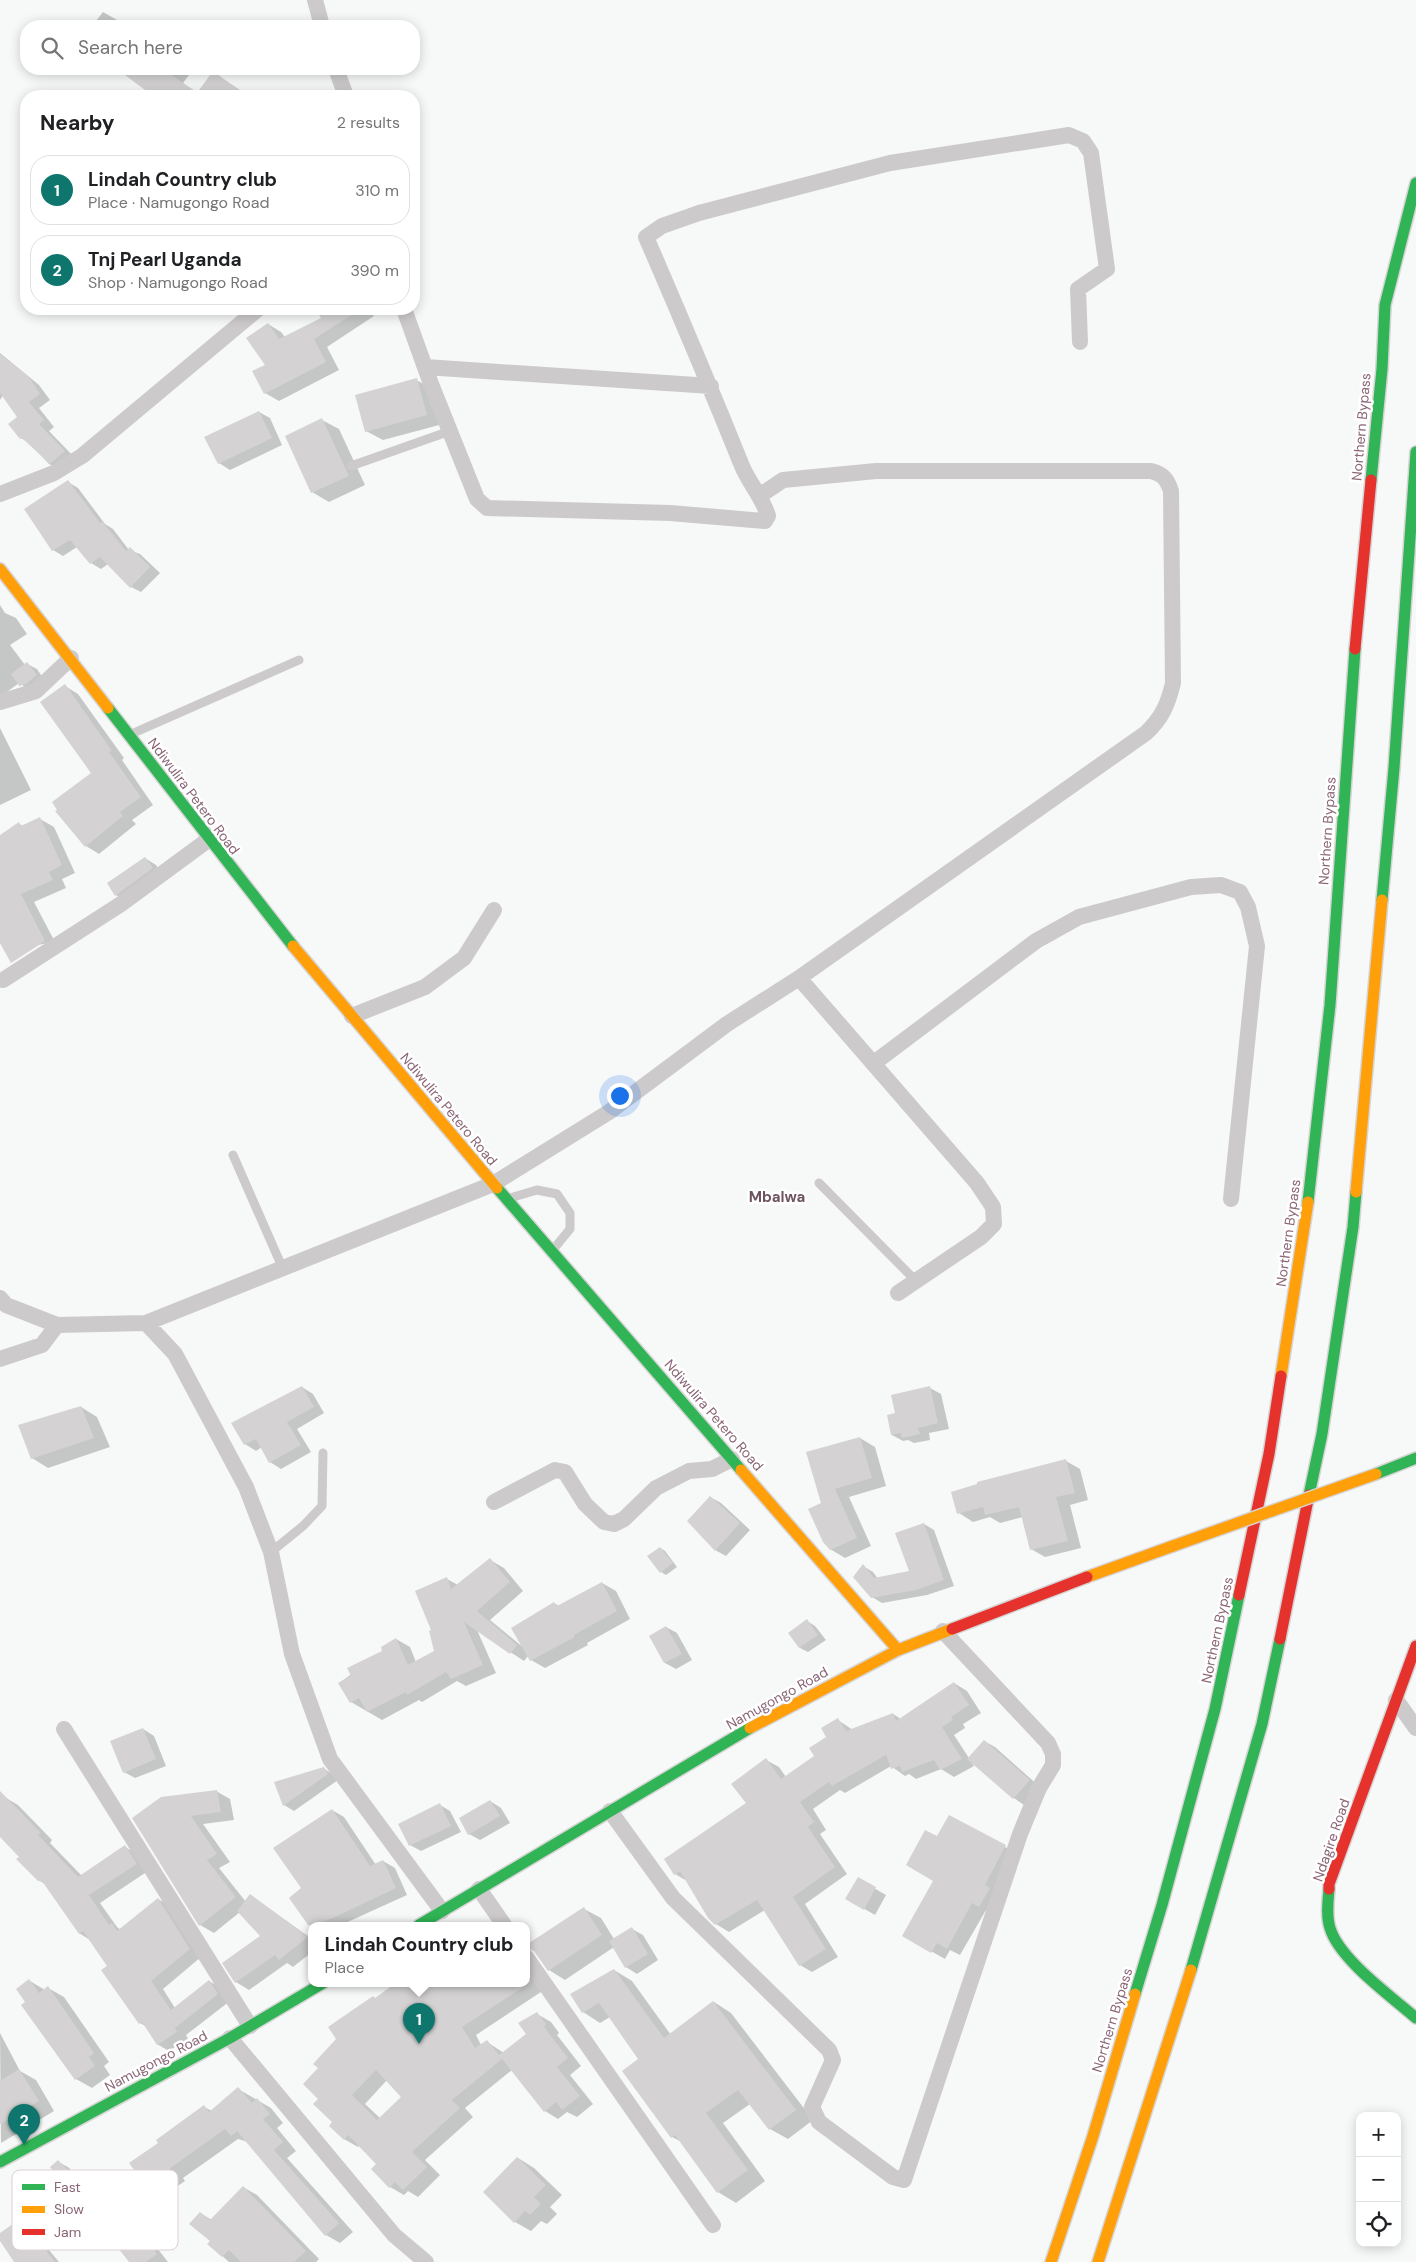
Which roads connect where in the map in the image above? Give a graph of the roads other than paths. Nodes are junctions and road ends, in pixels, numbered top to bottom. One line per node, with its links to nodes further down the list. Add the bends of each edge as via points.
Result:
1 (315, 0): 2 (street)
2 (320, 20)
3 (338, 75): 4 (street)
4 (344, 90)
5 (1416, 183): 64 (main road, Northern Bypass, via 1386,305 1354,660 1330,1005 1305,1220 1269,1454 1210,1728 1162,1905 1093,2136)
6 (251, 315): 14 (street, via 82,456 54,474)
7 (406, 315): 9 (street)
8 (1080, 342): 10 (street, via 1078,289 1107,269 1091,153 1083,141 1069,135 890,163 698,213 651,233 646,237)
9 (425, 367): 10 (street); 11 (street)
10 (711, 386): 15 (street, via 747,478)
11 (450, 431): 13 (lane); 15 (street, via 477,499 487,508 670,513 765,521 768,516)
12 (1416, 452): 65 (main road, via 1393,778 1353,1227 1322,1434 1262,1724 1206,1922)
13 (351, 466)
14 (0, 494)
15 (759, 496): 23 (street, via 783,480 886,471 1151,471 1160,473 1167,480 1171,491 1173,683 1168,704 1158,722)
16 (0, 569): 17 (main road, Ndiwulira Petero Road)
17 (71, 658): 19 (street, via 36,691); 20 (main road, Ndiwulira Petero Road)
18 (299, 660): 20 (lane)
19 (0, 702)
20 (129, 735): 21 (main road, Ndiwulira Petero Road)
21 (208, 840): 24 (street, via 120,904); 25 (main road, Ndiwulira Petero Road)
22 (494, 910): 25 (street, via 464,958 424,987)
23 (799, 978): 26 (street); 29 (street, via 727,1024 609,1112)
24 (3, 980)
25 (352, 1016): 29 (main road, Ndiwulira Petero Road)
26 (874, 1063): 30 (street, via 1036,941 1079,917 1191,887 1221,885 1240,892 1248,907 1257,946); 34 (street, via 977,1183 993,1207 994,1224 981,1238)
27 (234, 1155): 33 (lane)
28 (819, 1183): 34 (lane)
29 (493, 1184): 31 (main road, Ndiwulira Petero Road); 33 (street)
30 (1231, 1199)
31 (506, 1200): 32 (main road, Ndiwulira Petero Road); 32 (lane, via 537,1190 557,1194 570,1213 570,1229)
32 (551, 1251): 42 (main road, Ndiwulira Petero Road)
33 (284, 1269): 37 (street)
34 (916, 1281): 35 (street)
35 (898, 1293)
36 (0, 1298): 38 (street, via 6,1305)
37 (146, 1323): 38 (street); 44 (street, via 175,1354 246,1487)
38 (57, 1325): 39 (street, via 42,1345)
39 (0, 1359)
40 (323, 1453): 44 (lane, via 322,1506)
41 (1416, 1458): 45 (main road, Namugongo Road, bridge)
42 (732, 1459): 43 (street, via 712,1469 689,1471 656,1488 624,1519 614,1524 604,1522 585,1504 565,1472 555,1470); 47 (main road, Ndiwulira Petero Road)
43 (494, 1502)
44 (271, 1552): 53 (street, via 292,1654 330,1759)
45 (942, 1632): 47 (main road, Namugongo Road); 51 (street, via 1048,1743 1054,1754 1054,1764 1039,1788 1020,1834 904,2180 892,2177 819,2122 812,2107 833,2060 829,2050 673,1898)
46 (1416, 1646): 48 (main road, Ndagire Road)
47 (898, 1650): 51 (main road, Namugongo Road, via 763,1721)
48 (1396, 1700): 49 (street); 58 (main road, Ndagire Road, via 1329,1884 1328,1910 1330,1930 1342,1950)
49 (1416, 1728)
50 (64, 1730): 59 (street)
51 (610, 1811): 52 (main road, Namugongo Road)
52 (479, 1889): 53 (main road, Namugongo Road); 55 (street)
53 (442, 1911): 54 (main road, Namugongo Road)
54 (424, 1922)
55 (502, 1922)
56 (530, 1963): 62 (street)
57 (316, 1987): 59 (main road, Namugongo Road)
58 (1416, 2018)
59 (250, 2026): 60 (main road, Namugongo Road)
60 (230, 2038): 61 (main road, Namugongo Road); 63 (street, via 394,2235)
61 (0, 2162)
62 (713, 2225)
63 (426, 2262)
64 (1051, 2262)
65 (1098, 2262)

